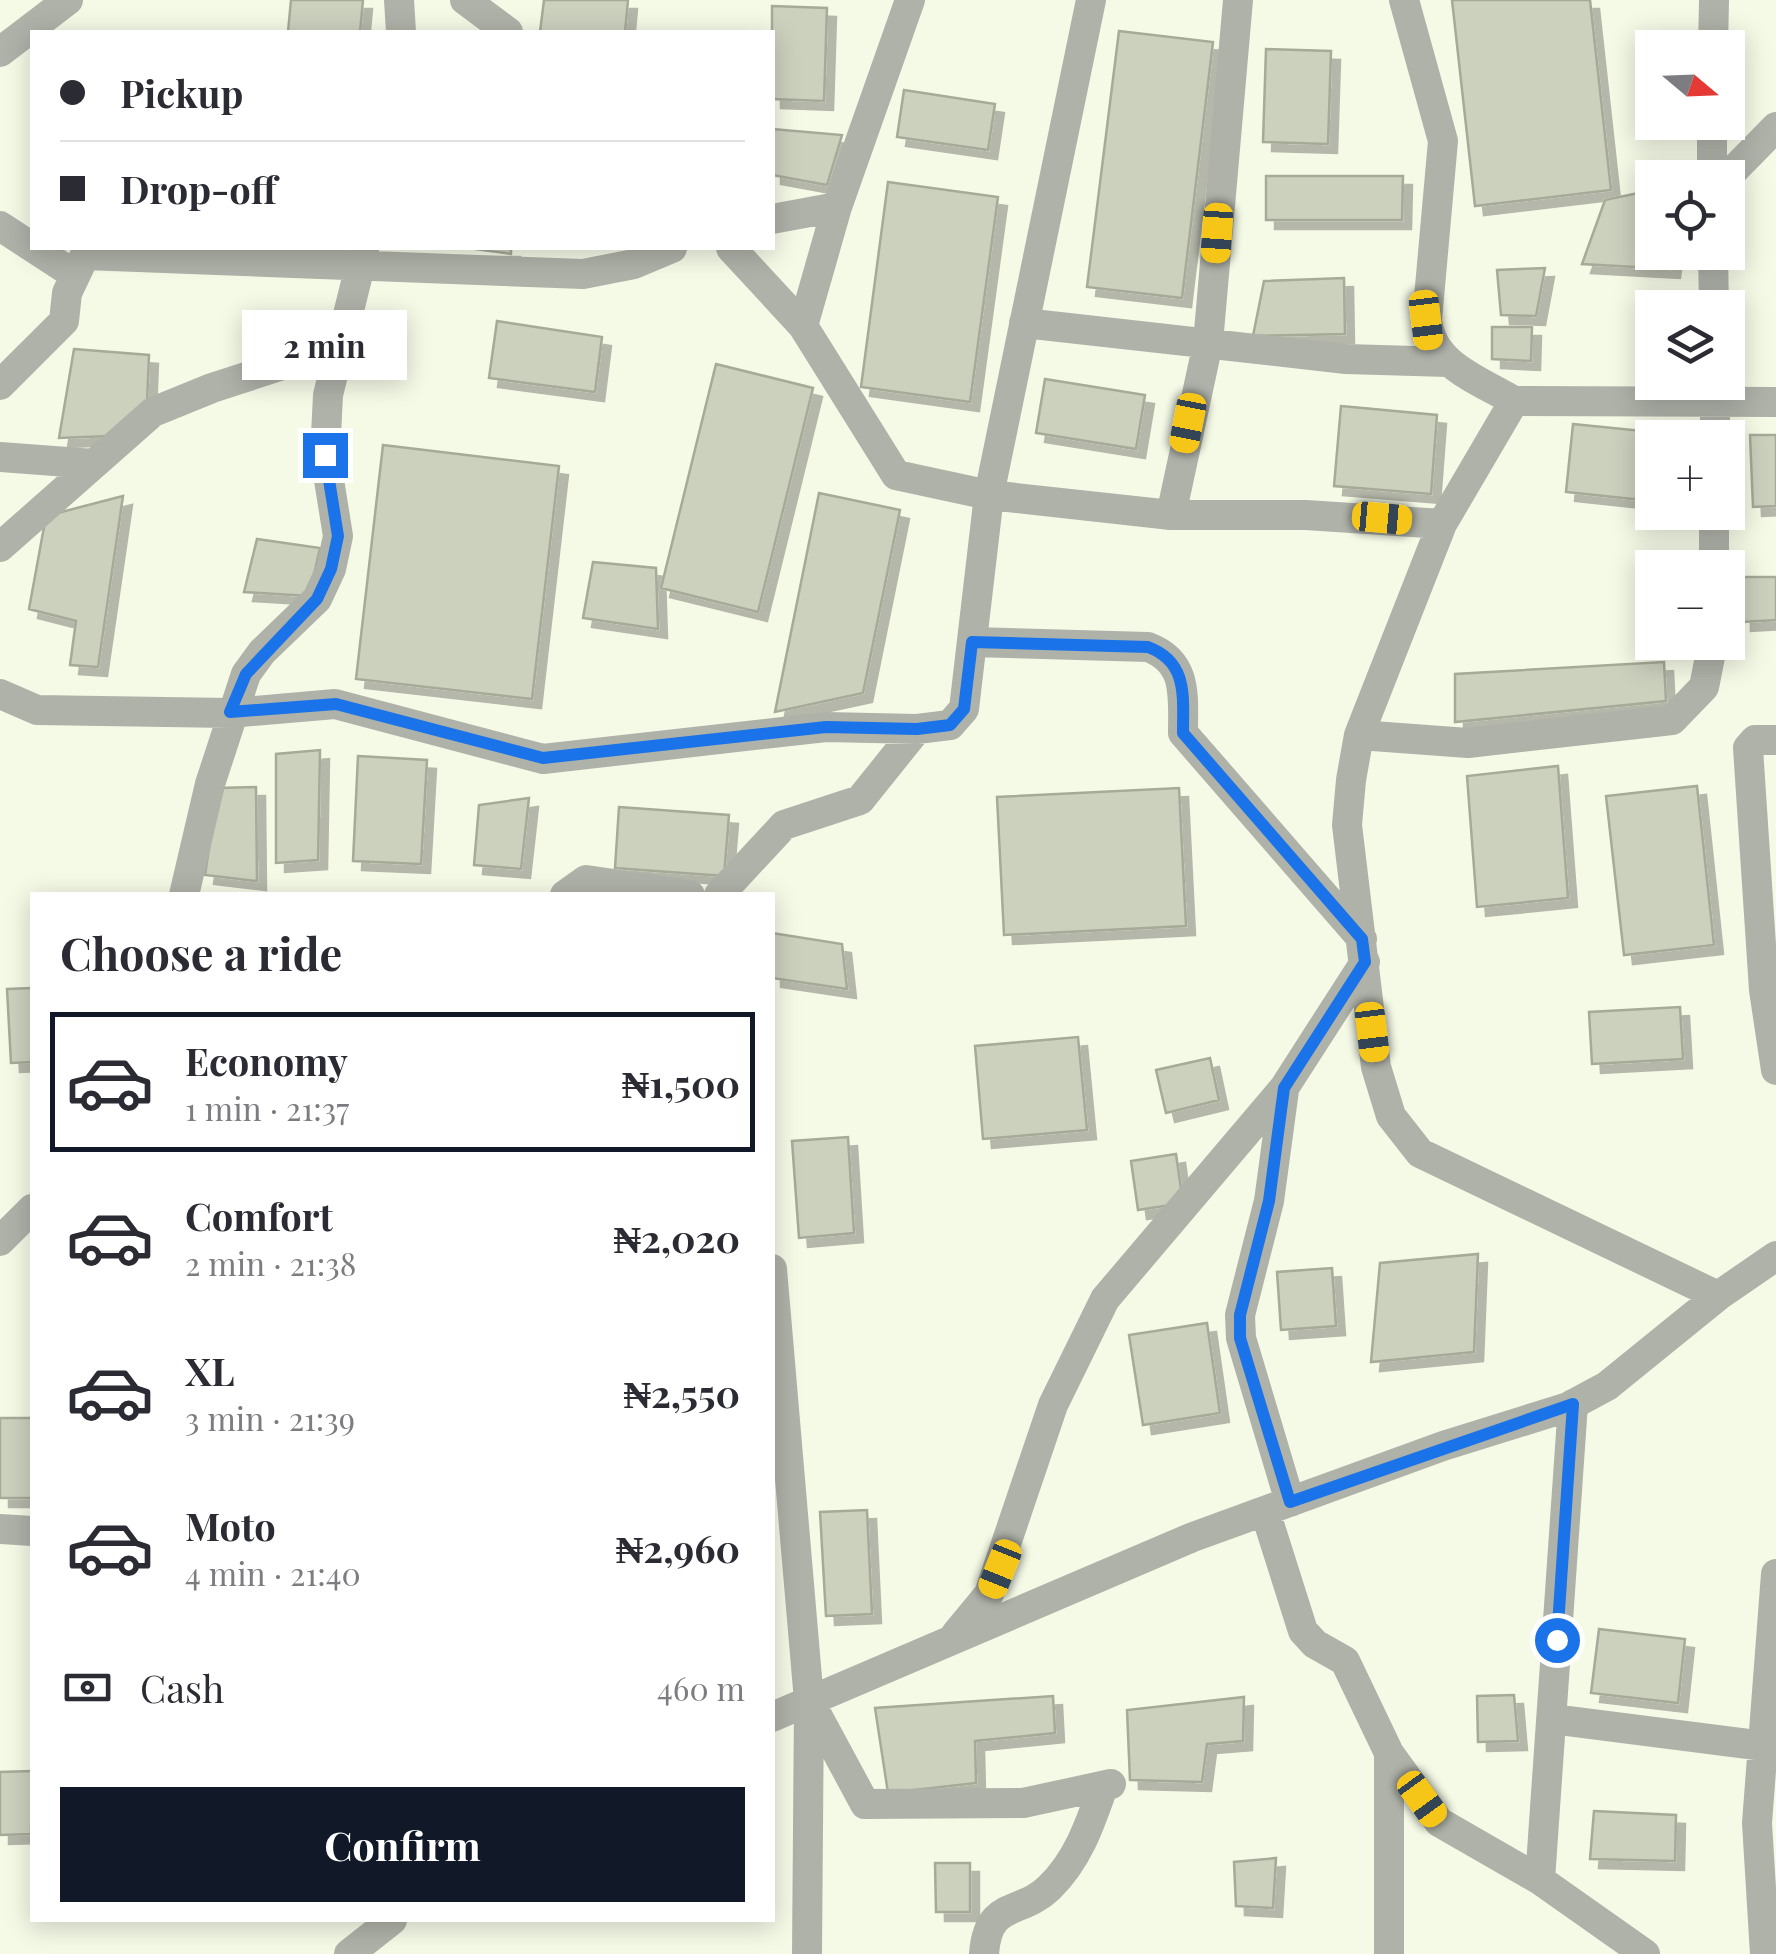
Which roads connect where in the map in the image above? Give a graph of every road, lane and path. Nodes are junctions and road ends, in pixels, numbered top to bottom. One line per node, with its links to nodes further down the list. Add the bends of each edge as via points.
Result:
1 (68, 0): 12 (street)
2 (399, 0): 9 (street)
3 (465, 0): 10 (street)
4 (910, 0): 15 (street)
5 (1091, 0): 24 (street)
6 (1238, 0): 26 (street)
7 (1404, 0): 28 (street, via 1443,141 1426,320 1430,343)
8 (1714, 0): 11 (street)
9 (401, 30)
10 (505, 30)
11 (1713, 30)
12 (0, 52)
13 (1776, 127): 14 (street)
14 (1744, 160)
15 (837, 208): 16 (street); 25 (street)
16 (775, 218)
17 (0, 226): 18 (street)
18 (30, 246)
19 (36, 250): 23 (street)
20 (667, 250): 22 (street, via 583,274)
21 (733, 250): 25 (street)
22 (362, 257): 23 (street, via 85,255); 27 (street)
23 (75, 276): 29 (street, via 64,322)
24 (1024, 323): 26 (street); 36 (street)
25 (803, 326): 36 (street, via 896,475)
26 (1208, 343): 28 (street, via 1346,359); 37 (street)
27 (338, 347): 35 (street, via 180,399 154,412); 43 (street, via 325,455 338,536 331,569 317,599 246,674)
28 (1448, 362): 32 (street)
29 (0, 385)
30 (1635, 396): 32 (street)
31 (1745, 397): 33 (street)
32 (1514, 400): 38 (street)
33 (1776, 402)
34 (0, 458): 35 (street)
35 (94, 464): 39 (street)
36 (989, 495): 37 (street); 40 (street)
37 (1171, 514): 38 (street)
38 (1442, 524): 45 (street)
39 (0, 547)
40 (972, 642): 44 (street, via 964,709 950,725); 53 (street, via 1148,647 1164,653 1183,684 1183,733)
41 (1709, 660): 45 (street, via 1704,687 1672,720 1468,743)
42 (0, 694): 43 (street, via 36,710)
43 (230, 712): 44 (street, via 336,704 543,758 826,727); 48 (street)
44 (917, 729): 47 (street, via 860,800)
45 (1359, 734): 53 (street, via 1347,826)
46 (1776, 740): 54 (street, via 1755,740 1748,748)
47 (784, 825): 51 (street); 52 (street)
48 (185, 892)
49 (568, 892): 50 (street, via 586,880)
50 (669, 892)
51 (721, 892)
52 (745, 892)
53 (1363, 951): 56 (street); 60 (street, via 1390,1116 1420,1152)
54 (1773, 1031): 55 (street)
55 (1776, 1070)
56 (1284, 1088): 64 (street, via 1269,1201 1240,1315); 68 (street, via 1106,1299 1053,1405 989,1594)
57 (30, 1211): 58 (street)
58 (0, 1241)
59 (1776, 1256): 60 (street)
60 (1718, 1296): 62 (street, via 1607,1386)
61 (775, 1329): 63 (street)
62 (1573, 1404): 64 (street); 72 (street)
63 (781, 1456): 69 (street)
64 (1277, 1507): 68 (street); 74 (street, via 1303,1631 1346,1661)
65 (0, 1529): 66 (street)
66 (30, 1531)
67 (1776, 1574): 70 (street)
68 (947, 1643): 69 (street)
69 (809, 1701): 71 (street); 79 (street); 80 (street, via 864,1804 1023,1803 1106,1786 1082,1845 1047,1891 1006,1909 986,1931)
70 (1771, 1712): 73 (street)
71 (775, 1716)
72 (1552, 1719): 73 (street); 75 (street)
73 (1764, 1746): 77 (street, via 1757,1823)
74 (1389, 1753): 75 (street, via 1439,1822); 81 (street)
75 (1540, 1880): 82 (street)
76 (389, 1922): 78 (street)
77 (1768, 1938)
78 (349, 1954)
79 (807, 1954)
80 (984, 1954)
81 (1389, 1954)
82 (1645, 1954)

